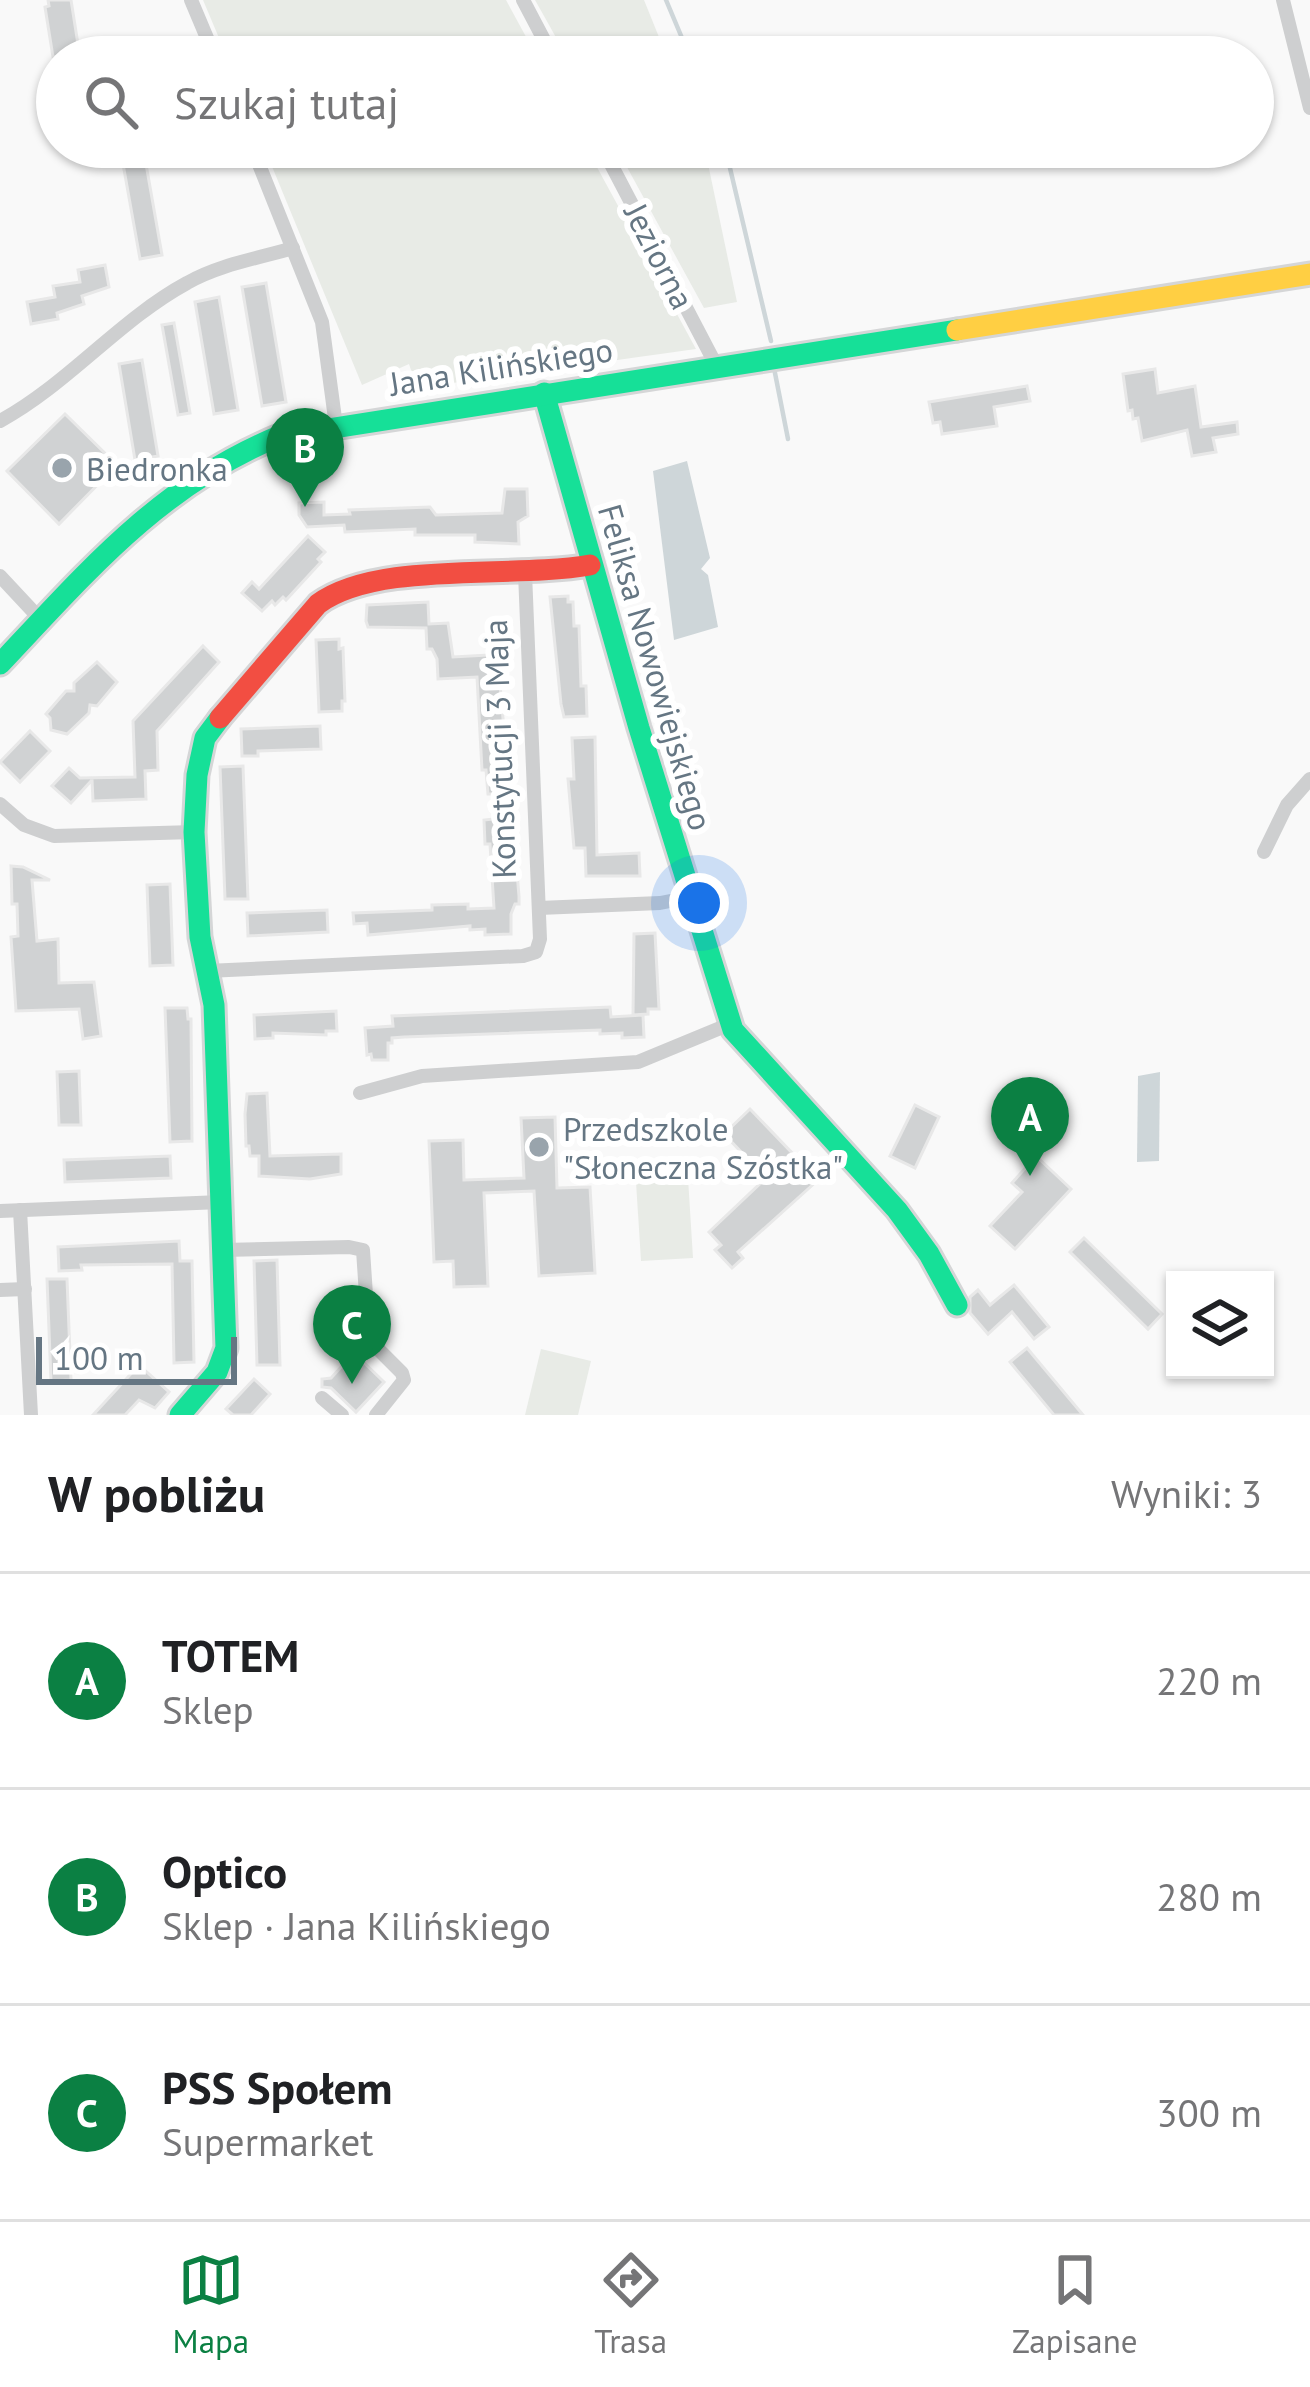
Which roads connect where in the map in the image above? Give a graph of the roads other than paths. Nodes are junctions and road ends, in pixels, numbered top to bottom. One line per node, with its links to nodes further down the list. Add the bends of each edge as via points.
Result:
1 (191, 0): 4 (street)
2 (523, 0): 5 (street)
3 (1283, 0): 6 (street)
4 (206, 36)
5 (542, 36)
6 (1310, 108)
7 (261, 168): 9 (street)
8 (613, 168): 11 (street, Jeziorna)
9 (293, 248): 13 (street, via 188,282); 14 (street, via 325,332)
10 (1310, 274): 11 (street, Jana Kilińskiego)
11 (716, 365): 12 (street, Jana Kilińskiego)
12 (544, 393): 14 (street, Jana Kilińskiego); 15 (street, Feliksa Nowowiejskiego)
13 (0, 421)
14 (336, 426): 18 (street, Jana Kilińskiego, via 277,437 202,470)
15 (590, 565): 16 (street, Konstytucji 3 Maja); 24 (street, Feliksa Nowowiejskiego)
16 (525, 573): 22 (street, via 373,579 327,596 212,726 201,750); 25 (street, Konstytucji 3 Maja)
17 (0, 575): 18 (street)
18 (42, 621): 19 (street, Jana Kilińskiego)
19 (0, 664)
20 (1310, 779): 23 (street)
21 (0, 804): 22 (street, via 54,836)
22 (194, 832): 26 (street)
23 (1264, 852)
24 (691, 897): 25 (street, Konstytucji 3 Maja); 27 (street, Feliksa Nowowiejskiego)
25 (538, 908): 26 (street, via 539,944 529,956)
26 (208, 971): 29 (street)
27 (730, 1024): 28 (street, via 638,1062 422,1076); 35 (street, Feliksa Nowowiejskiego, via 897,1210)
28 (361, 1093)
29 (221, 1202): 30 (street); 32 (street)
30 (20, 1210): 31 (street); 33 (street)
31 (0, 1211)
32 (223, 1250): 38 (street, via 225,1354); 40 (street, via 363,1250 369,1340 404,1380)
33 (25, 1289): 34 (street); 37 (street)
34 (0, 1290)
35 (957, 1305)
36 (322, 1399): 39 (street)
37 (31, 1415)
38 (180, 1415)
39 (342, 1415)
40 (376, 1415)

